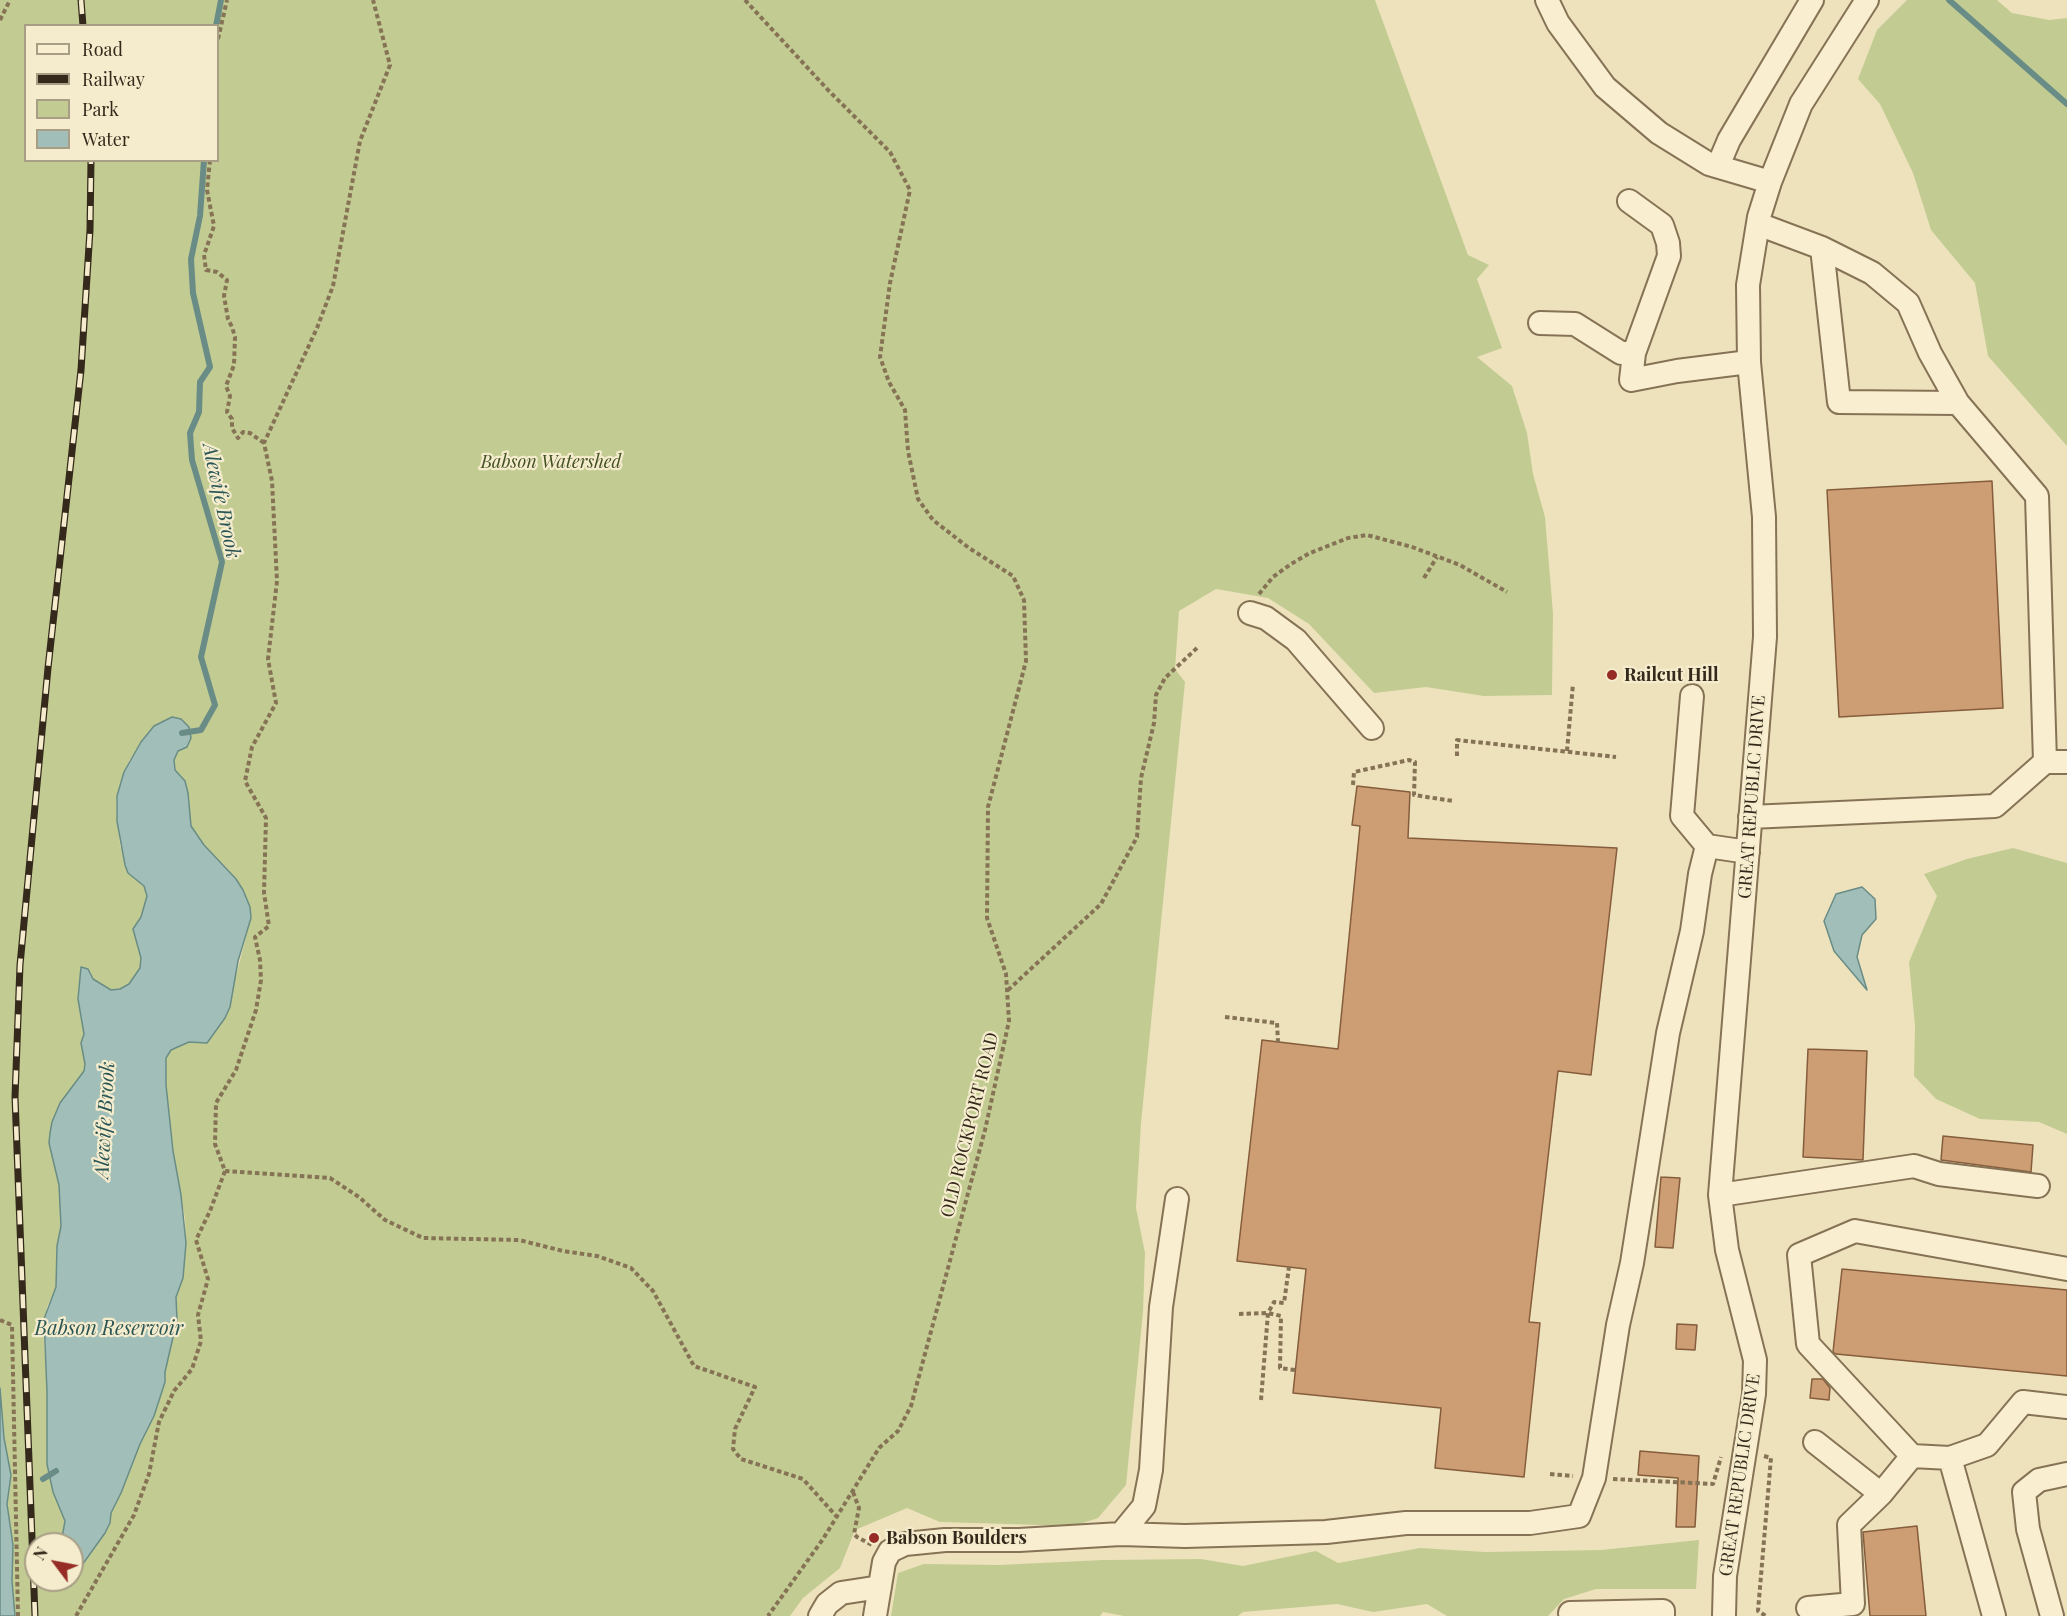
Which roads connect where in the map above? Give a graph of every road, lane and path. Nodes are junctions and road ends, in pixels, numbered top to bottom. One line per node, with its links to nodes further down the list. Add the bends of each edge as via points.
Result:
1 (10, 0): 8 (path)
2 (227, 0): 9 (path)
3 (373, 0): 20 (path, via 390,65 360,141 333,286)
4 (745, 0): 39 (path, OLD ROCKPORT ROAD, via 890,152 910,190 890,283 880,357 905,410 918,499 933,520 1013,576 1024,600 1026,661 988,807 987,918 1006,974)
5 (1547, 0): 11 (street, via 1558,23 1605,87 1659,133)
6 (1812, 0): 11 (street)
7 (1867, 0): 12 (street, GREAT REPUBLIC DRIVE, via 1801,104)
8 (0, 20)
9 (219, 35)
10 (210, 162): 20 (path, via 207,190 214,226 204,255 206,270 227,280 224,296 235,337 234,365 226,386 230,396 227,412 238,438 243,432 250,433)
11 (1718, 166): 12 (street)
12 (1770, 182): 14 (street, GREAT REPUBLIC DRIVE)
13 (1629, 201): 17 (street, via 1662,225 1669,256)
14 (1758, 224): 15 (street); 18 (street, GREAT REPUBLIC DRIVE, via 1748,285)
15 (1822, 248): 19 (street, via 1872,273 1908,303); 19 (street, via 1839,402)
16 (1540, 323): 17 (street, via 1575,324 1621,353)
17 (1634, 353): 18 (street, via 1631,380)
18 (1749, 362): 36 (street, GREAT REPUBLIC DRIVE, via 1764,517 1765,626)
19 (1958, 403): 32 (street, via 2037,496)
20 (264, 443): 42 (path, via 272,481 277,582 268,659 276,702 252,747 244,781 266,818 264,893 269,926 255,937 261,980 256,1010 236,1070 216,1103 215,1144)
21 (1437, 557): 22 (path); 23 (path); 24 (path, via 1367,535 1348,538 1310,553 1273,577 1260,592)
22 (1424, 578)
23 (1508, 592)
24 (1250, 614): 28 (street, via 1266,618 1296,640)
25 (1197, 648): 39 (path, via 1165,678 1156,695 1154,723 1141,778 1137,837 1101,904)
26 (1573, 684): 29 (path)
27 (1692, 696): 37 (street, via 1682,816)
28 (1372, 728)
29 (1567, 751): 30 (path, via 1457,740); 31 (path)
30 (1457, 756)
31 (1616, 758)
32 (2044, 762): 33 (street); 36 (street, via 1995,806)
33 (2067, 762)
34 (1353, 785): 35 (path, via 1354,772 1409,760 1415,762 1414,795)
35 (1453, 801)
36 (1750, 817): 38 (street, GREAT REPUBLIC DRIVE)
37 (1707, 846): 38 (street); 60 (street, via 1668,1033)
38 (1748, 852): 44 (street, GREAT REPUBLIC DRIVE)
39 (1007, 990): 61 (path, OLD ROCKPORT ROAD, via 1009,1021 985,1130 911,1406 898,1431 879,1448)
40 (1225, 1017): 41 (path, via 1277,1023)
41 (1278, 1042)
42 (225, 1171): 63 (path, via 330,1178 385,1221 423,1238 519,1240 597,1256 631,1268 653,1292 694,1366 755,1387 735,1429 733,1449 741,1459 803,1479); 70 (path, via 196,1240 208,1279 198,1315 201,1341 192,1369 174,1391 159,1422 149,1474 134,1515)
43 (2038, 1186): 44 (street, via 1939,1174 1914,1166)
44 (1720, 1195): 55 (street, GREAT REPUBLIC DRIVE, via 1727,1250 1755,1360)
45 (1177, 1199): 64 (street, via 1161,1307 1151,1470 1144,1506)
46 (1289, 1267): 48 (path, via 1284,1303 1274,1302)
47 (2067, 1269): 56 (street, via 1855,1231 1799,1255 1808,1344)
48 (1268, 1312): 49 (path); 51 (path, via 1281,1316 1280,1368); 52 (path)
49 (1239, 1314)
50 (0, 1320): 69 (path, via 12,1325)
51 (1295, 1370)
52 (1261, 1400)
53 (2067, 1407): 57 (street, via 2023,1402 1988,1445)
54 (1815, 1442): 62 (street)
55 (1745, 1450): 60 (path, via 1723,1450 1713,1484); 75 (street, GREAT REPUBLIC DRIVE, via 1725,1576); 76 (path, via 1771,1458 1758,1611)
56 (1912, 1456): 57 (street); 62 (street)
57 (1950, 1458): 77 (street)
58 (2067, 1473): 78 (street, via 2039,1479 2024,1492 2028,1529)
59 (1550, 1474): 60 (path)
60 (1594, 1478): 64 (street, via 1579,1516 1530,1523 1406,1523 1326,1532 1196,1536)
61 (853, 1492): 63 (path, OLD ROCKPORT ROAD); 65 (path, via 859,1508 854,1534)
62 (1881, 1494): 67 (street, via 1848,1525 1853,1604)
63 (837, 1517): 71 (path, OLD ROCKPORT ROAD)
64 (1121, 1534): 65 (street, via 945,1540 905,1544)
65 (890, 1551): 66 (street)
66 (880, 1587): 72 (street, via 841,1593); 73 (street)
67 (1809, 1608)
68 (1570, 1613): 74 (street, via 1663,1611)
69 (18, 1616)
70 (76, 1616)
71 (768, 1616)
72 (820, 1616)
73 (875, 1616)
74 (1663, 1616)
75 (1724, 1616)
76 (1766, 1616)
77 (1994, 1616)
78 (2052, 1616)

